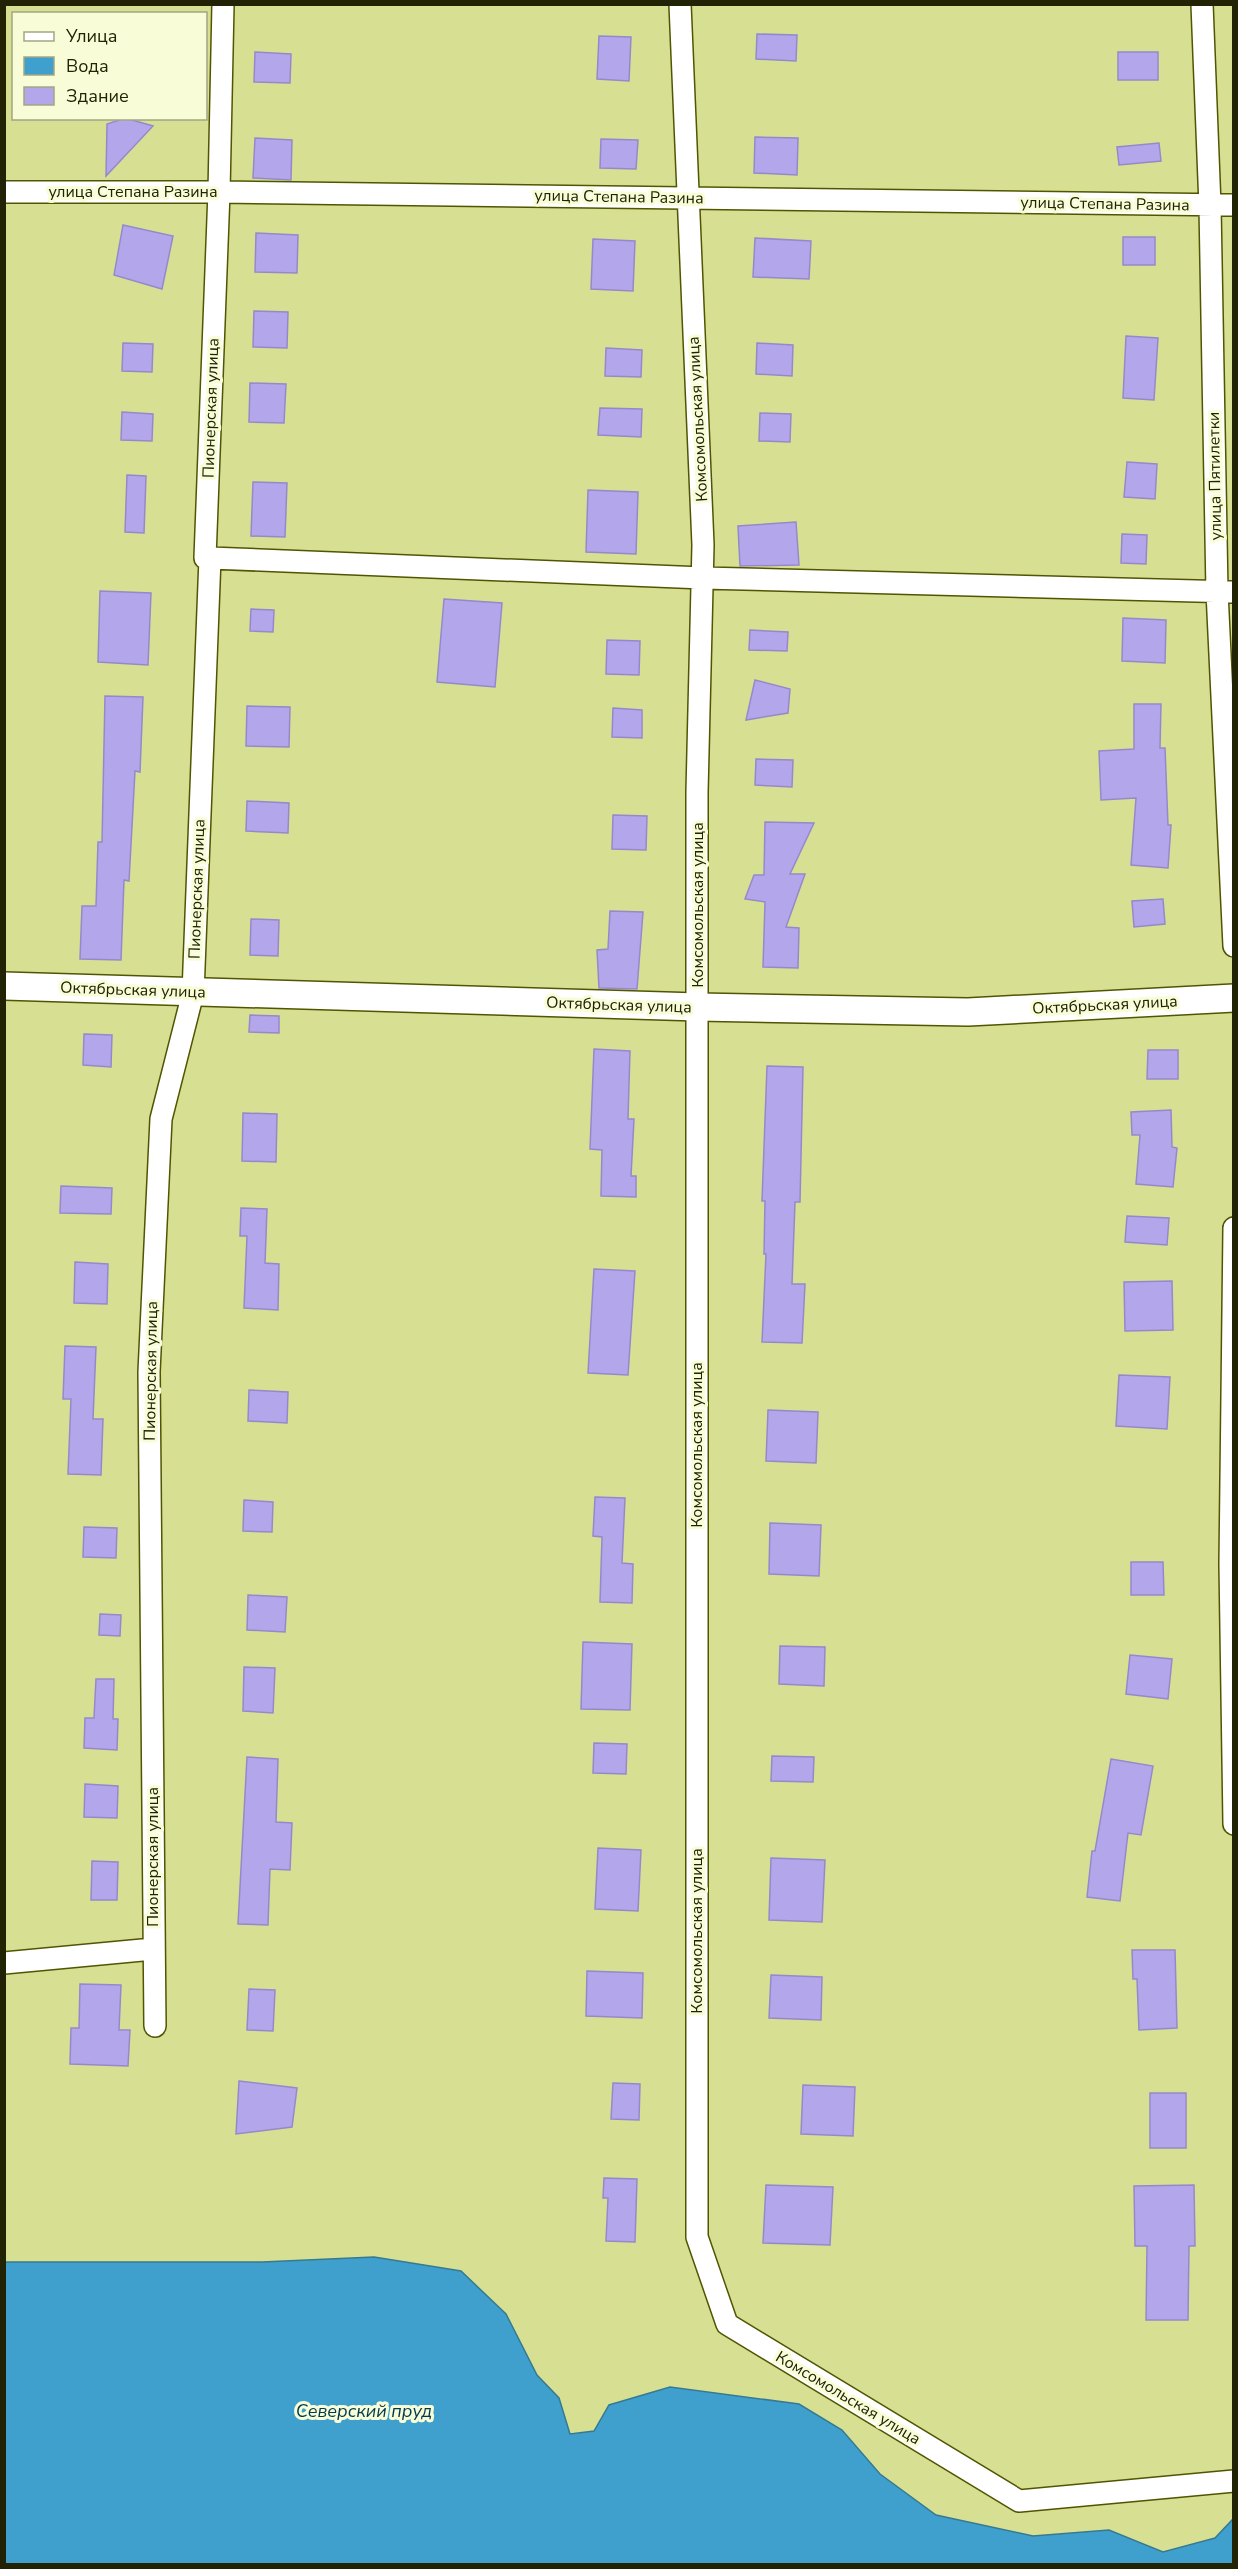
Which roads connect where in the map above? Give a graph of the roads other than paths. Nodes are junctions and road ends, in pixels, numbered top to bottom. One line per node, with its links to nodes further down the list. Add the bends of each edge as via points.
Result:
1 (223, 4): 5 (street, Пионерская улица)
2 (680, 4): 6 (street, Комсомольская улица)
3 (1202, 4): 8 (street, улица Пятилетки)
4 (4, 192): 5 (street, улица Степана Разина)
5 (219, 192): 6 (street, улица Степана Разина); 9 (street, Пионерская улица, via 205,558)
6 (688, 198): 8 (street, улица Степана Разина); 10 (street, Комсомольская улица)
7 (1233, 205): 8 (street, улица Степана Разина)
8 (1210, 206): 11 (street, улица Пятилетки)
9 (210, 558): 10 (street); 14 (street, Пионерская улица)
10 (703, 578): 11 (street); 16 (street, Комсомольская улица)
11 (1225, 592): 12 (street, улица Пятилетки)
12 (1233, 946)
13 (4, 986): 14 (street, Октябрьская улица)
14 (193, 993): 16 (street, Октябрьская улица); 20 (street, Пионерская улица, via 161,1119 149,1372)
15 (1233, 998): 16 (street, Октябрьская улица, via 969,1012)
16 (698, 1007): 23 (street, Комсомольская улица, via 697,2237 726,2324 1019,2501)
17 (1233, 1228): 18 (street)
18 (1232, 1564): 19 (street)
19 (1233, 1824)
20 (153, 1949): 21 (street); 22 (street, Пионерская улица)
21 (4, 1963)
22 (154, 2026)
23 (1233, 2481)

